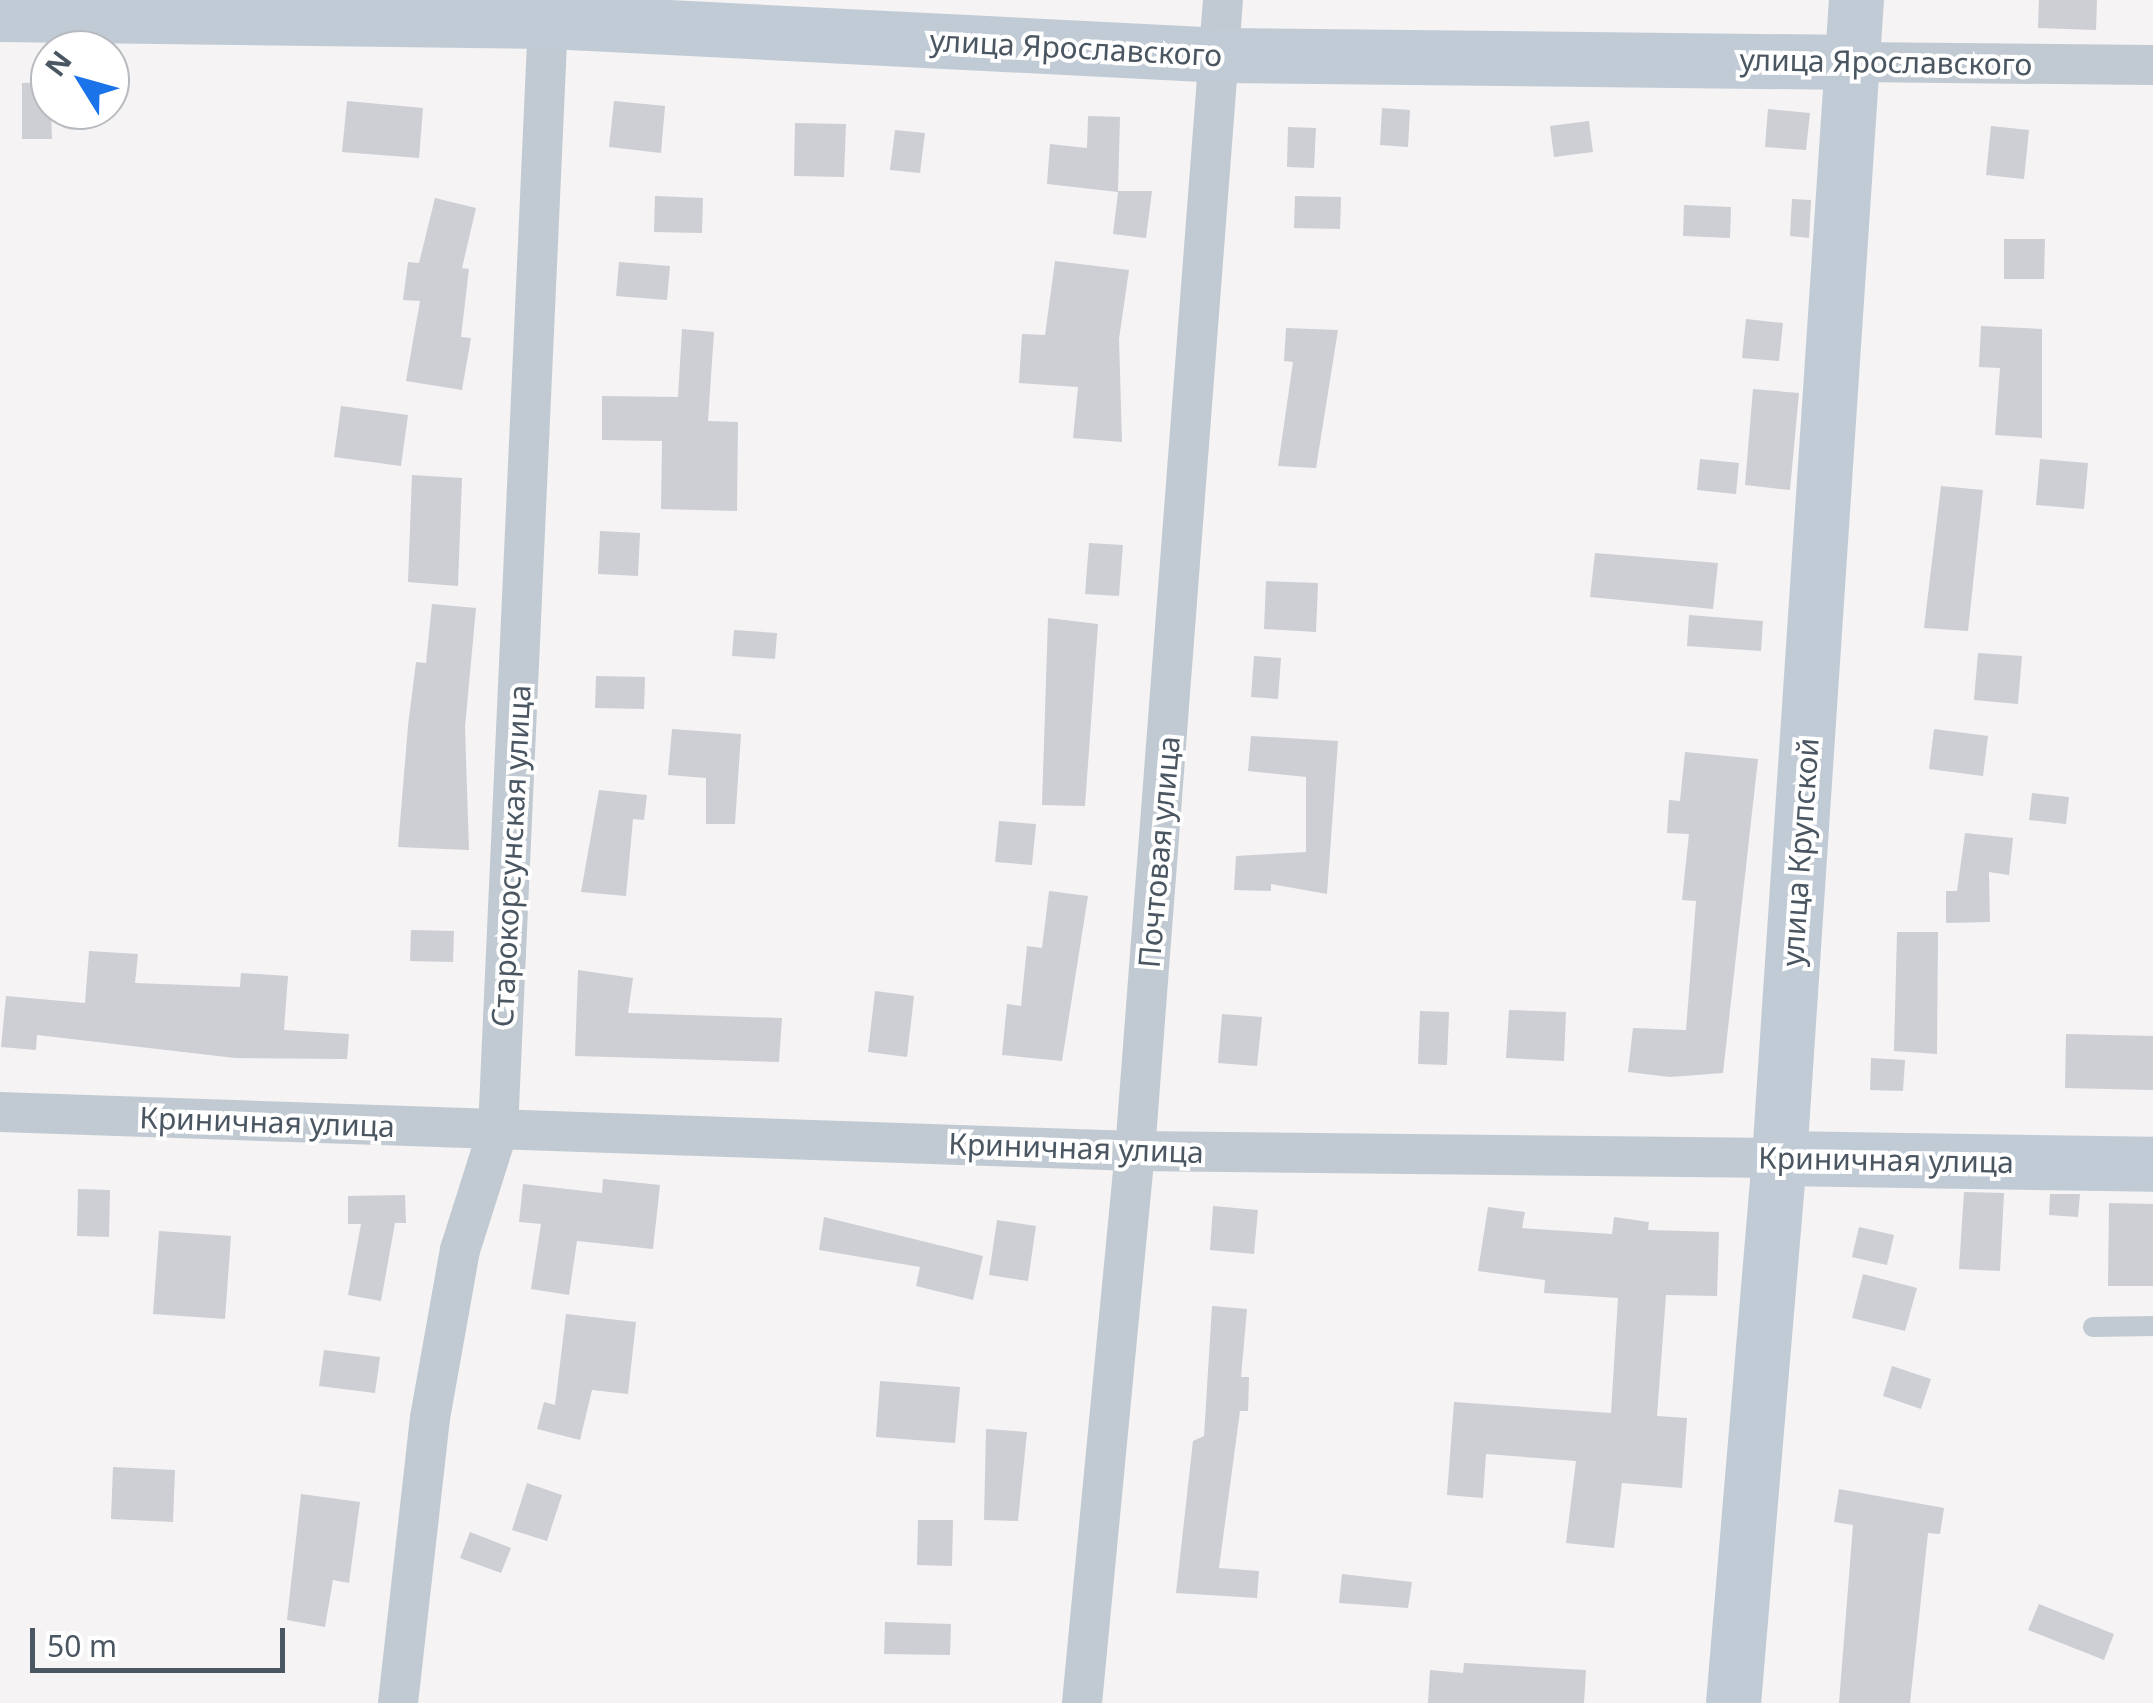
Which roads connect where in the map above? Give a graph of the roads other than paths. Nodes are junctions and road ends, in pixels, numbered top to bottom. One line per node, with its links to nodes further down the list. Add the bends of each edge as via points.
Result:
1 (1223, 0): 5 (street, Почтовая улица)
2 (1856, 0): 6 (street, улица Крупской)
3 (549, 11): 4 (street, улица Ярославского); 5 (street, улица Ярославского); 9 (street, Старокорсунская улица)
4 (0, 14)
5 (1222, 55): 6 (street, улица Ярославского); 10 (street, Почтовая улица)
6 (1855, 62): 7 (street, улица Ярославского); 11 (street, улица Крупской)
7 (2153, 66)
8 (0, 1112): 9 (street, Криничная улица)
9 (498, 1130): 10 (street, Криничная улица); 15 (street, Старокорсунская улица, via 460,1250 430,1418)
10 (1135, 1151): 11 (street, Криничная улица); 16 (street, Почтовая улица)
11 (1779, 1158): 12 (street, Криничная улица); 17 (street, улица Крупской)
12 (2153, 1164)
13 (2153, 1326): 14 (lane)
14 (2093, 1327)
15 (398, 1703)
16 (1082, 1703)
17 (1734, 1703)

